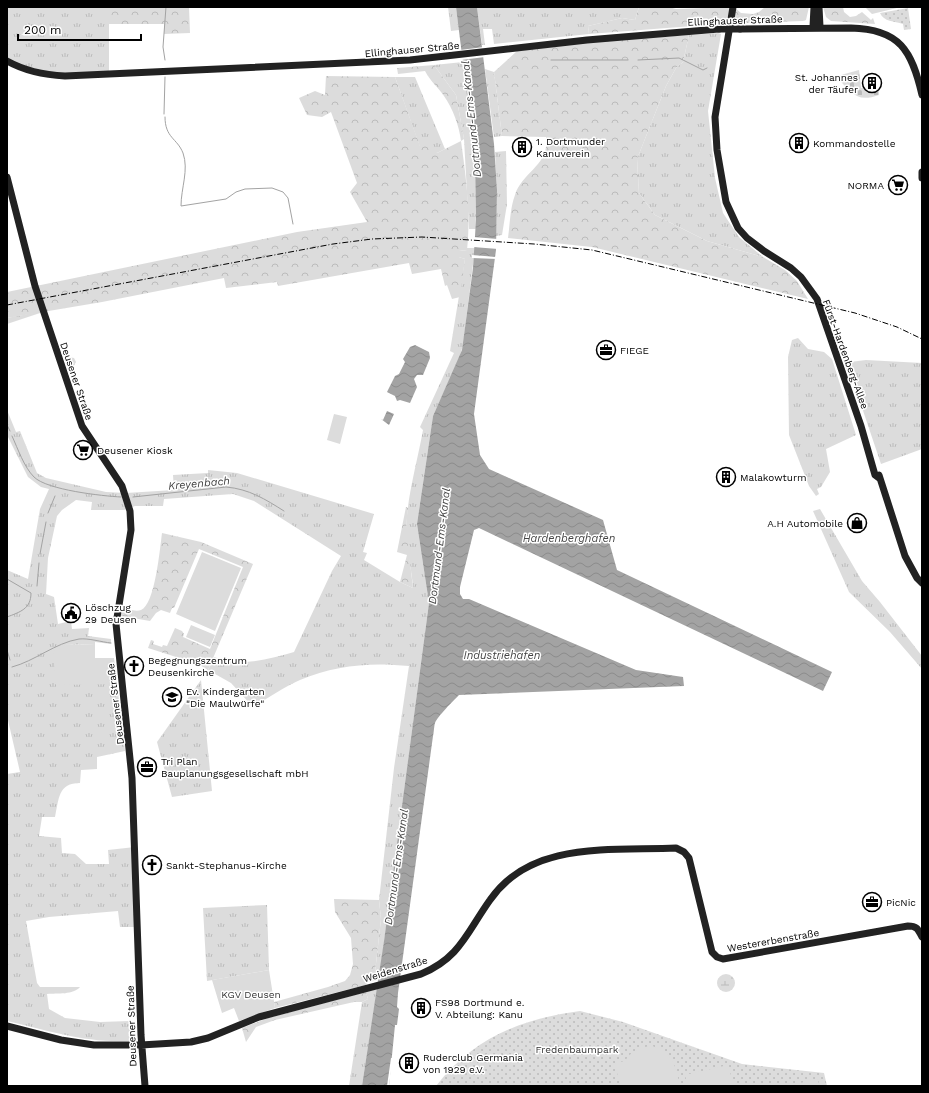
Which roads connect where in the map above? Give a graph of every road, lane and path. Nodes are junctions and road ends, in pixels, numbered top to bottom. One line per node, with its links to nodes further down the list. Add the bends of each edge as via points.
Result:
1 (733, 7): 10 (street, Fürst-Hardenberg-Allee, via 715,117 717,150 726,202 738,228 747,238 801,276 816,299 905,556)
2 (814, 7): 4 (street)
3 (819, 7): 4 (street)
4 (817, 27): 5 (street, Ellinghauser Straße, bridge, via 719,29 649,34 456,56 326,65 65,76 34,72); 6 (street, Ellinghauser Straße, via 870,28 883,32 904,47 911,58)
5 (7, 61)
6 (921, 87)
7 (922, 172): 9 (street)
8 (7, 177): 14 (street, Deusener Straße, via 35,286 82,426 122,486 130,511 131,530 116,624 132,778)
9 (922, 178)
10 (922, 583)
11 (684, 852): 12 (street, Westererbenstraße, via 688,858 712,952 717,957 730,959 908,926 918,928); 14 (street, Weidenstraße, via 676,848 574,852 535,862 517,872 496,892 471,933 450,957 438,966 411,976 259,1017 202,1040)
12 (922, 937)
13 (7, 1026): 14 (street, Weidenstraße, via 84,1044)
14 (141, 1045): 15 (street, Deusener Straße)
15 (145, 1086)

